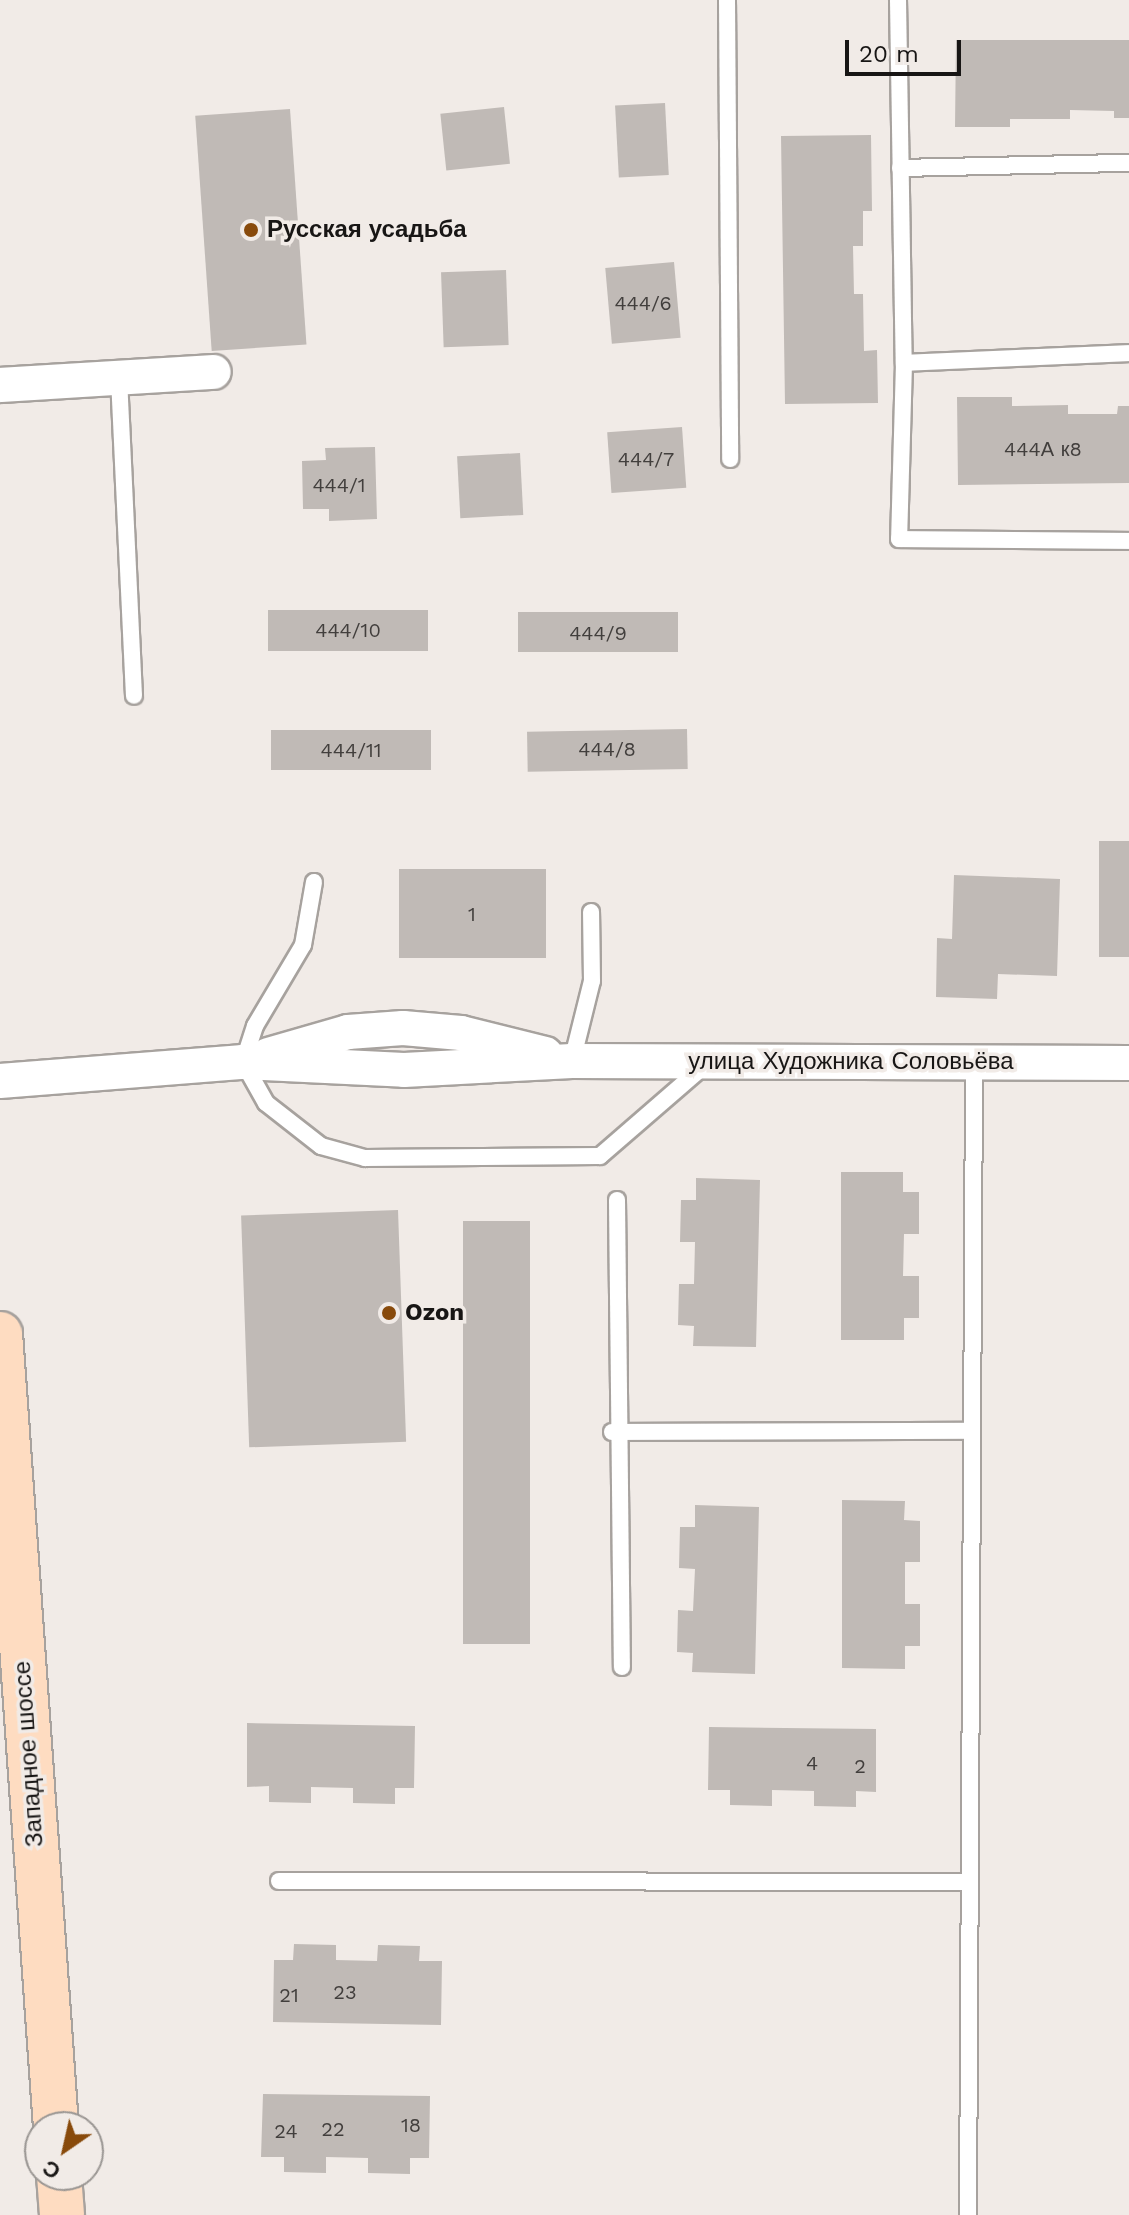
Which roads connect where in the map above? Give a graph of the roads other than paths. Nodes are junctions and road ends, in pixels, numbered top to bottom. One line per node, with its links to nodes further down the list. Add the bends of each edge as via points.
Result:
1 (727, 0): 10 (lane)
2 (898, 0): 4 (lane)
3 (1129, 163): 4 (lane)
4 (900, 168): 6 (lane)
5 (1129, 353): 6 (lane)
6 (904, 363): 11 (lane, via 899,539)
7 (214, 372): 8 (street)
8 (119, 378): 9 (street); 12 (lane)
9 (0, 385)
10 (730, 459)
11 (1129, 541)
12 (134, 696)
13 (314, 882): 16 (lane, via 303,945 255,1026)
14 (591, 912): 15 (lane, via 592,981)
15 (572, 1061): 16 (street, улица Художника Соловьёва, via 461,1033 403,1028 348,1032); 17 (street, улица Художника Соловьёва)
16 (243, 1062): 17 (lane, via 253,1087 288,1125 337,1151 365,1158 573,1159 615,1148); 20 (street, улица Художника Соловьёва)
17 (708, 1062): 18 (street, улица Художника Соловьёва)
18 (974, 1063): 19 (street, улица Художника Соловьёва); 23 (lane)
19 (1129, 1063)
20 (0, 1081)
21 (617, 1200): 24 (lane)
22 (0, 1334): 28 (main road, Западное шоссе)
23 (972, 1431): 24 (lane); 27 (lane)
24 (616, 1432): 25 (lane)
25 (622, 1667)
26 (279, 1881): 27 (lane)
27 (969, 1882): 31 (lane)
28 (55, 2111)
29 (60, 2191): 30 (main road)
30 (62, 2215)
31 (968, 2215)

